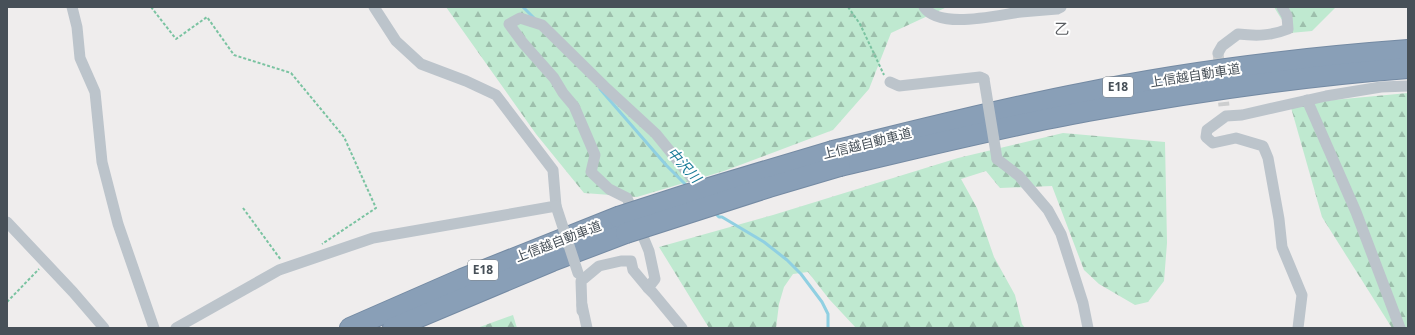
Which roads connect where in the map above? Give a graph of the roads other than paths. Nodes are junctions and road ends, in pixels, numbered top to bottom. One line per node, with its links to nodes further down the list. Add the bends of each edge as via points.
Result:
1 (72, 7): 21 (street, via 80,58 95,92 102,162 118,224)
2 (374, 7): 15 (street, via 396,40 421,64 496,95 553,170)
3 (924, 7): 6 (street, via 937,17 962,20)
4 (1061, 7): 6 (street)
5 (1282, 7): 8 (street, via 1287,16 1288,29 1257,36 1238,34 1222,46)
6 (1023, 9)
7 (1408, 50): 13 (highway, 上信越自動車道 / E18, via 1279,62 1084,93 974,117)
8 (1218, 53)
9 (1408, 68): 13 (highway, 上信越自動車道 / E18, via 1185,94)
10 (890, 82): 27 (street, bridge, via 899,86 980,77 984,79 997,159 1019,176 1048,210 1061,234 1083,303)
11 (1408, 86): 12 (street, via 1381,87)
12 (1307, 100): 28 (street, via 1242,114 1225,111 1207,130 1206,137 1213,143 1236,138 1263,146 1268,158 1282,247 1302,295); 29 (street, via 1356,212)
13 (836, 159): 17 (highway, 上信越自動車道 / E18, bridge, via 696,192)
14 (692, 176): 18 (street, via 656,134 542,25 520,18 508,24 574,106 595,155 591,172 609,189 627,198 649,250 655,279)
15 (556, 206): 19 (street, bridge, via 578,273); 22 (street, via 373,238 279,270)
16 (7, 222): 20 (street)
17 (622, 225): 23 (highway, 上信越自動車道 / E18, via 462,279); 24 (highway, 上信越自動車道 / E18, via 552,261)
18 (648, 288): 19 (street, via 633,270 631,261 598,266 581,281); 26 (street)
19 (582, 311): 25 (street)
20 (104, 328)
21 (154, 328)
22 (176, 328)
23 (350, 328)
24 (393, 328)
25 (587, 328)
26 (682, 328)
27 (1088, 328)
28 (1298, 328)
29 (1400, 328)

